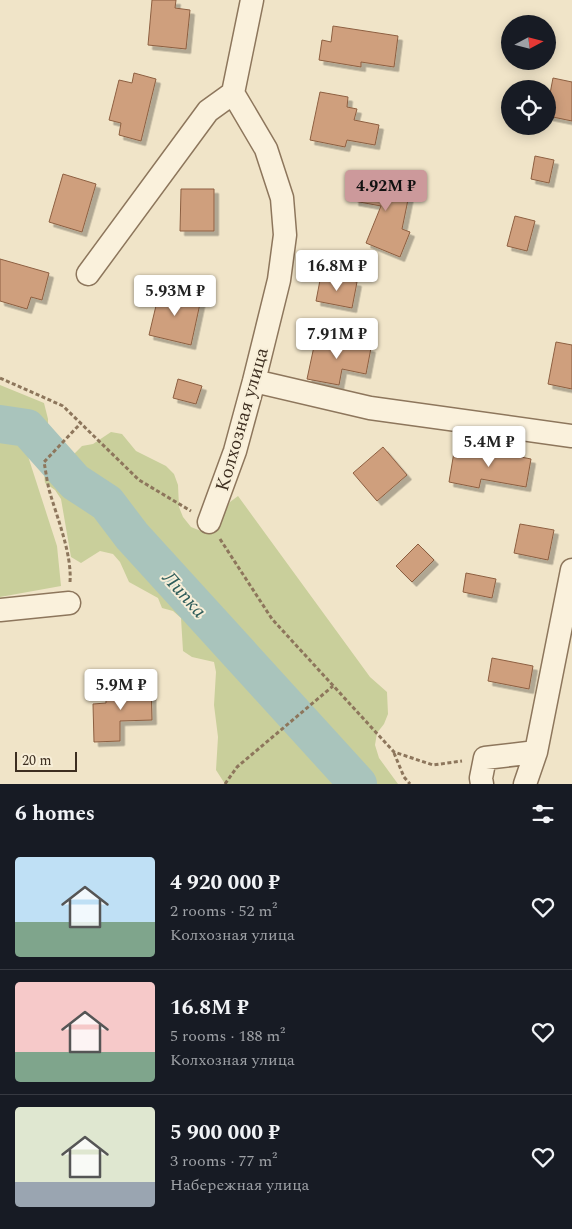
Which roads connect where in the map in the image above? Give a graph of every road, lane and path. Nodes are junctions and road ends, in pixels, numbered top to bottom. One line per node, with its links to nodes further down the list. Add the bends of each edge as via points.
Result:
1 (252, 0): 2 (street)
2 (233, 93): 3 (street, via 208,111); 5 (street, Колхозная улица, via 266,149 282,198 286,234 279,280)
3 (88, 274)
4 (0, 378): 6 (path, via 64,406)
5 (254, 381): 7 (street, via 370,408); 8 (street, Колхозная улица, via 235,451)
6 (81, 423): 8 (path, via 139,480); 10 (path, via 44,462 67,552 71,576)
7 (572, 436)
8 (209, 522): 12 (path, via 272,618)
9 (572, 570): 14 (street)
10 (69, 603): 11 (street)
11 (0, 610)
12 (334, 686): 13 (path); 16 (path, via 237,766)
13 (394, 752): 15 (path, via 433,765); 17 (path)
14 (536, 752): 15 (street); 19 (street)
15 (485, 758): 18 (street)
16 (226, 784)
17 (410, 784)
18 (482, 784)
19 (525, 784)

